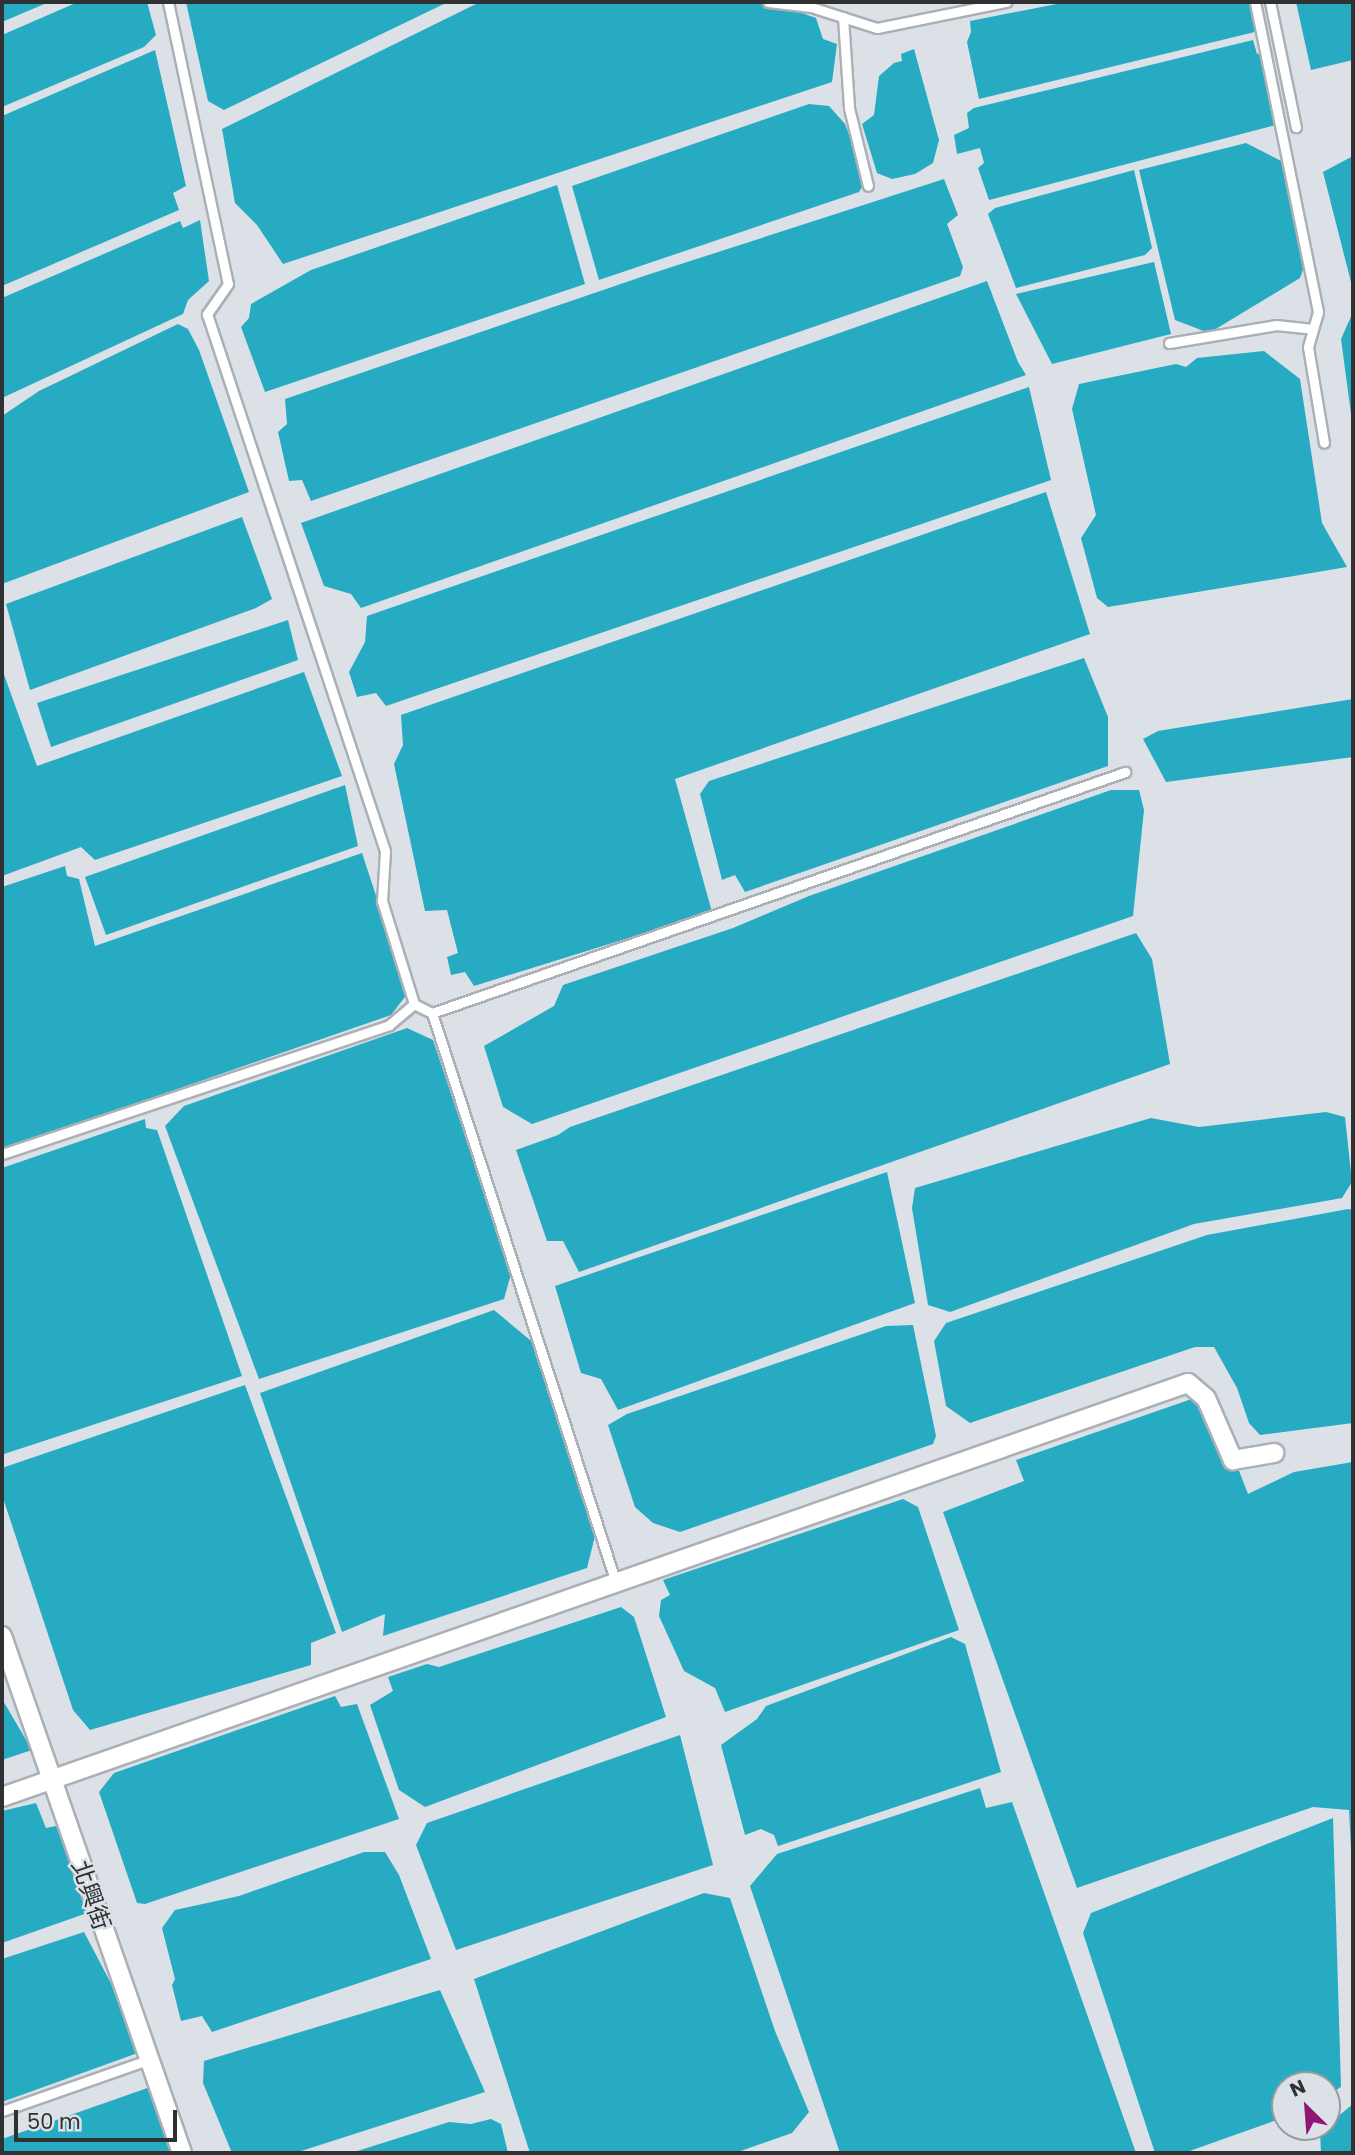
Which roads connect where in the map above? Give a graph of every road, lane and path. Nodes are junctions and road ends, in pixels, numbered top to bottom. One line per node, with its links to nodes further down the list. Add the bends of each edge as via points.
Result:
1 (168, 2): 13 (lane, via 228,284 207,314 386,851 382,901)
2 (768, 2): 6 (lane, via 811,7)
3 (1006, 2): 6 (lane, via 877,28)
4 (1255, 2): 9 (lane, via 1318,312)
5 (1270, 2): 7 (lane)
6 (843, 17): 8 (lane, via 849,108)
7 (1296, 127)
8 (868, 186)
9 (1313, 329): 10 (lane, via 1276,325); 11 (lane, via 1308,347)
10 (1169, 343)
11 (1324, 443)
12 (1125, 772): 14 (lane)
13 (414, 1004): 14 (lane); 15 (lane, via 389,1025)
14 (432, 1013): 17 (lane)
15 (2, 1154)
16 (1274, 1453): 17 (street, via 1233,1460 1206,1398 1188,1383)
17 (616, 1583): 19 (street)
18 (2, 1636): 19 (street, 北興街)
19 (51, 1780): 20 (street); 21 (street, 北興街)
20 (2, 1797)
21 (148, 2060): 22 (lane); 23 (street, 北興街)
22 (2, 2111)
23 (182, 2153)

